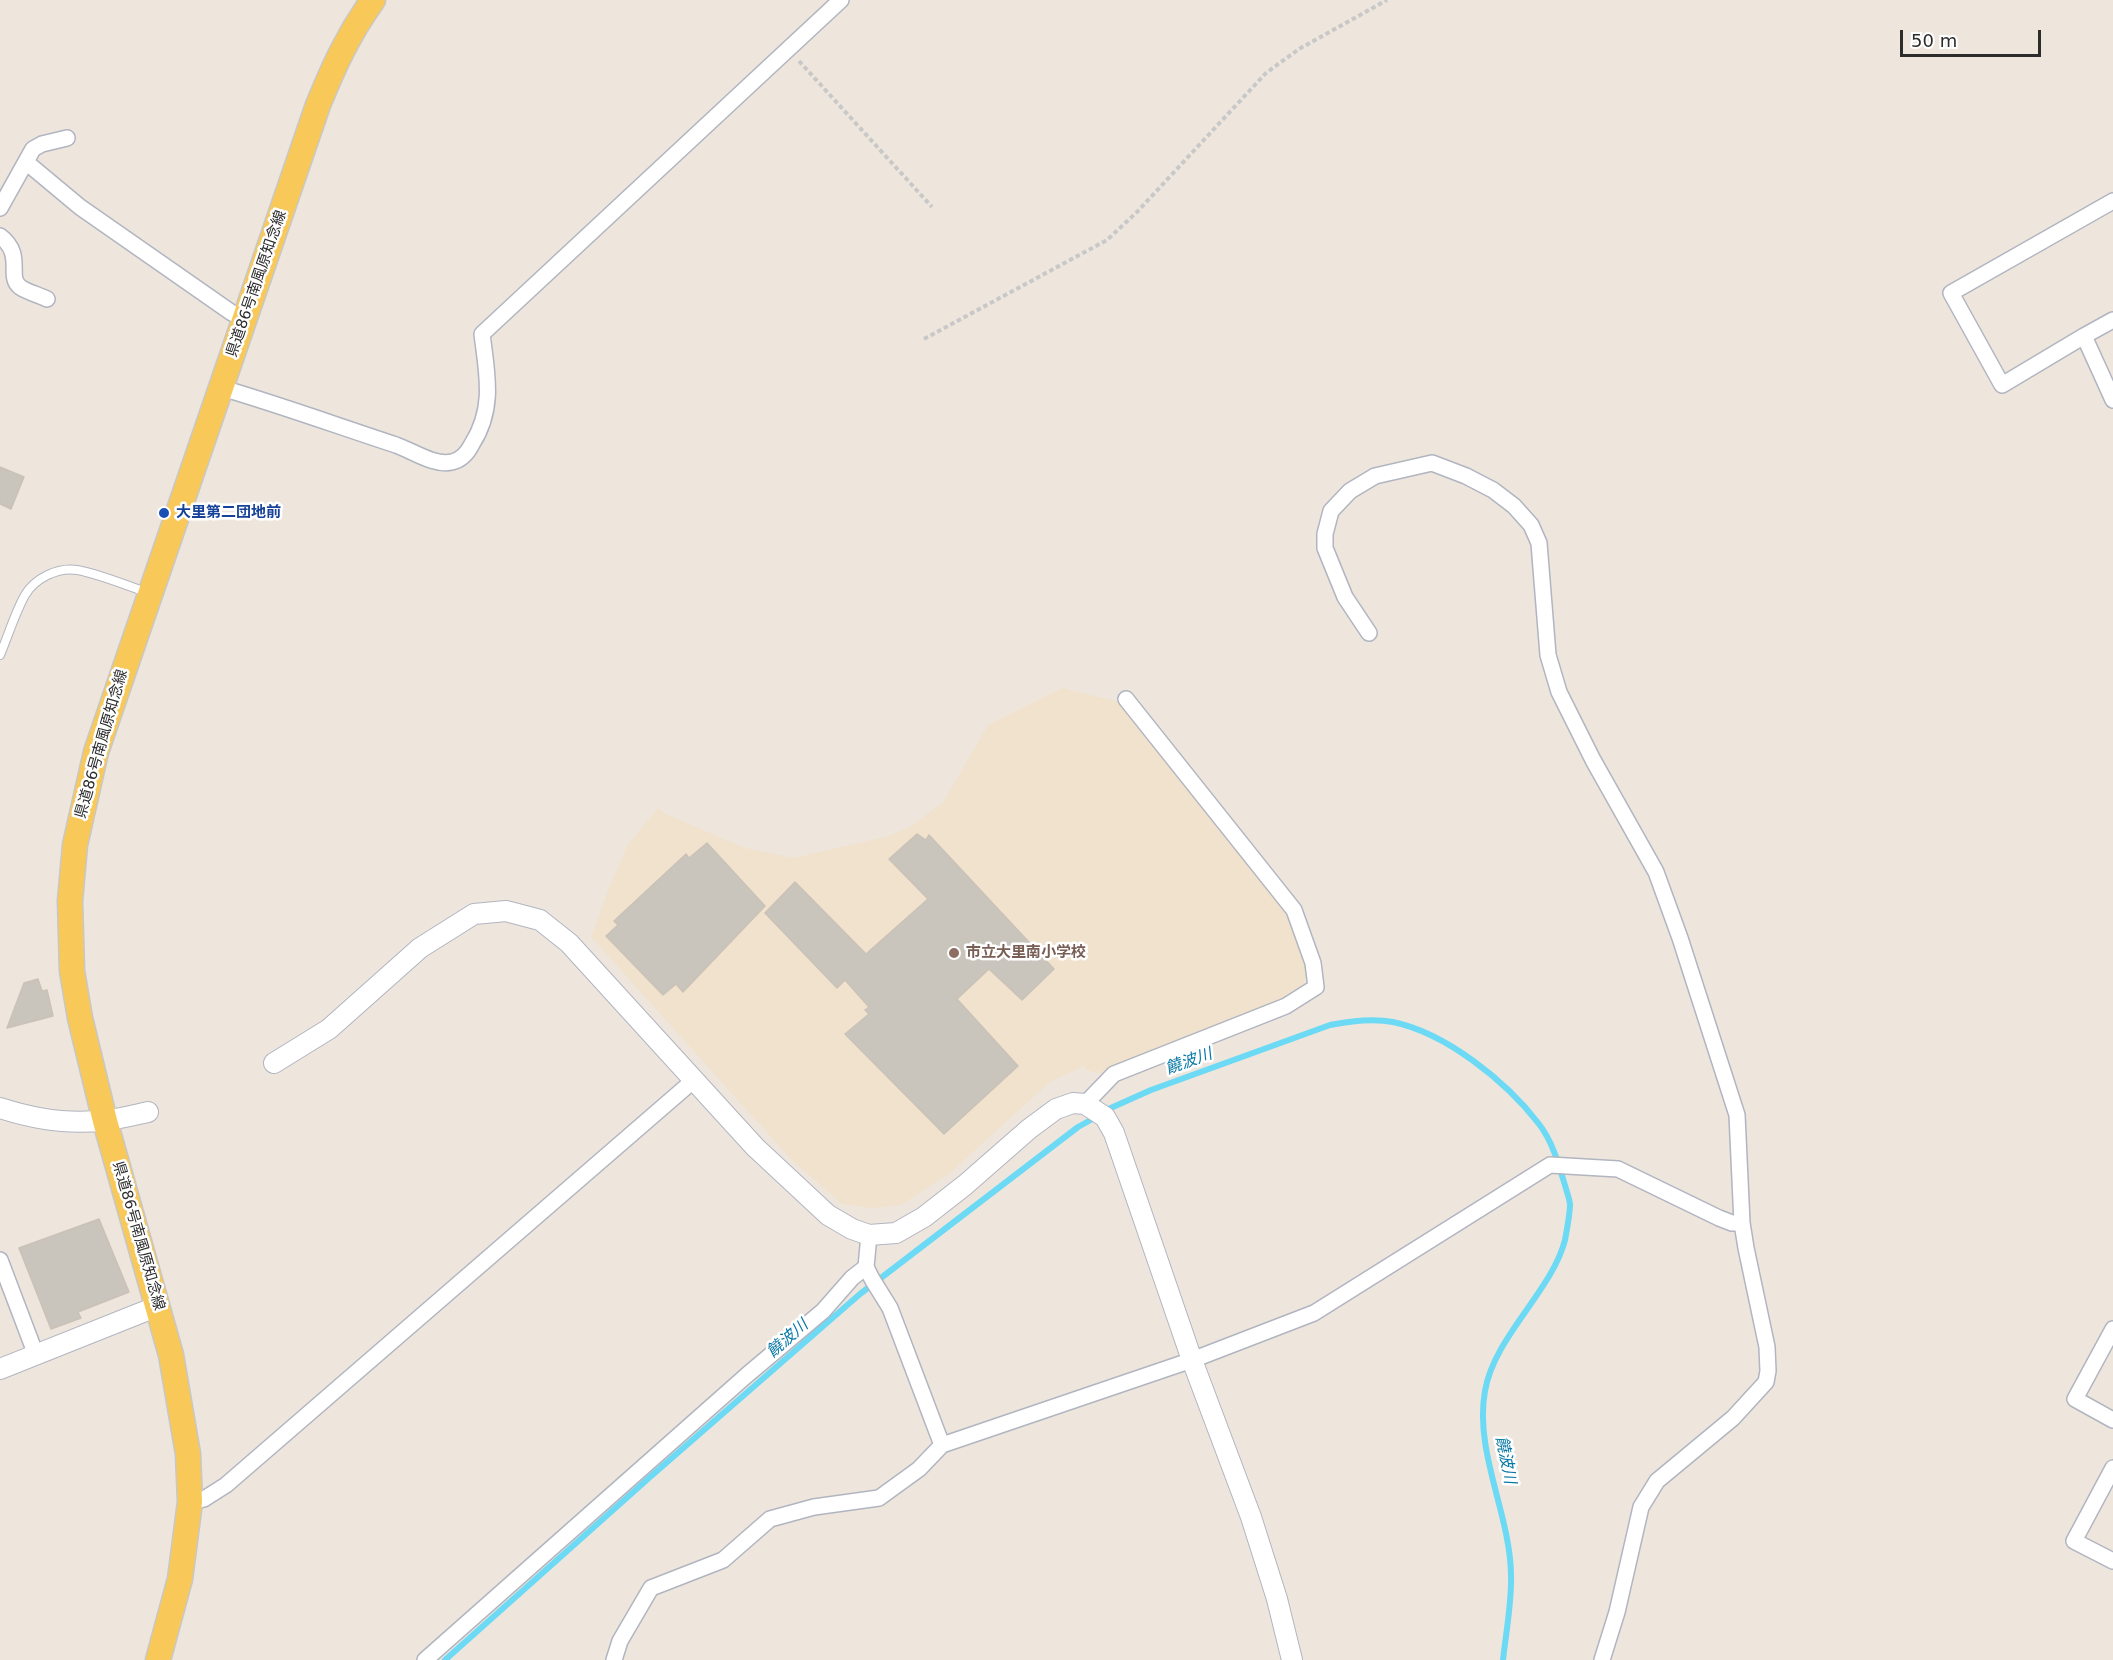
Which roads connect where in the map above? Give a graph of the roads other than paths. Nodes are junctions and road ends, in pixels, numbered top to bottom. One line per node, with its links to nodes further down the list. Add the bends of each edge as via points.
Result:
1 (373, 0): 9 (main road, 県道86号南風原知念線, via 333,67)
2 (841, 0): 12 (street, via 483,334 489,390 485,417 467,453 453,462 436,462)
3 (67, 138): 4 (street, via 42,144)
4 (26, 162): 6 (street); 9 (street, via 80,207)
5 (2113, 201): 11 (street, via 1951,293 2002,386)
6 (0, 208)
7 (0, 236): 8 (street, via 10,243 15,255 15,280)
8 (47, 299)
9 (245, 320): 12 (main road, 県道86号南風原知念線)
10 (2113, 320): 11 (street)
11 (2084, 336): 13 (street)
12 (222, 388): 14 (main road, 県道86号南風原知念線)
13 (2113, 400)
14 (150, 594): 16 (lane, via 77,570 46,576 26,595); 23 (main road, 県道86号南風原知念線, via 96,752 75,845 70,913 72,971)
15 (1369, 633): 24 (street, via 1345,597 1325,548 1331,511 1350,491 1375,477 1432,463 1493,490 1531,525 1539,543 1548,655 1559,692 1656,872 1737,1115)
16 (0, 655)
17 (1126, 699): 20 (street, via 1294,910 1313,963 1316,987 1286,1006 1114,1074)
18 (274, 1062): 19 (street, via 329,1029 420,948 474,914 506,911 540,920 570,943)
19 (694, 1080): 25 (street, via 755,1146 828,1215); 36 (street, via 226,1485 204,1499)
20 (1085, 1104): 25 (street, via 1073,1103 1056,1109 924,1217 896,1233); 31 (street, via 1105,1117 1114,1134)
21 (0, 1108): 23 (street, via 50,1120)
22 (148, 1112): 23 (street)
23 (105, 1121): 28 (main road, 県道86号南風原知念線)
24 (1742, 1224): 31 (street, via 1719,1218 1618,1169 1551,1165 1314,1313); 42 (street, via 1767,1347 1766,1382 1733,1418 1657,1481 1648,1493 1641,1507)
25 (869, 1235): 27 (street)
26 (0, 1260): 30 (street)
27 (869, 1273): 34 (street, via 890,1308); 39 (street, via 852,1278 823,1311)
28 (158, 1306): 30 (street); 36 (main road, 県道86号南風原知念線, via 181,1406)
29 (2113, 1329): 33 (street, via 2075,1399)
30 (36, 1354): 32 (street)
31 (1192, 1360): 34 (street); 41 (street, via 1251,1517)
32 (0, 1370)
33 (2113, 1420)
34 (942, 1445): 40 (street, via 919,1469 879,1498 814,1507 770,1519 723,1560 651,1588 620,1641)
35 (2113, 1468): 37 (street, via 2074,1541)
36 (190, 1502): 38 (main road, 県道86号南風原知念線, via 180,1579)
37 (2113, 1561)
38 (158, 1660)
39 (425, 1660)
40 (614, 1660)
41 (1292, 1660)
42 (1602, 1660)

